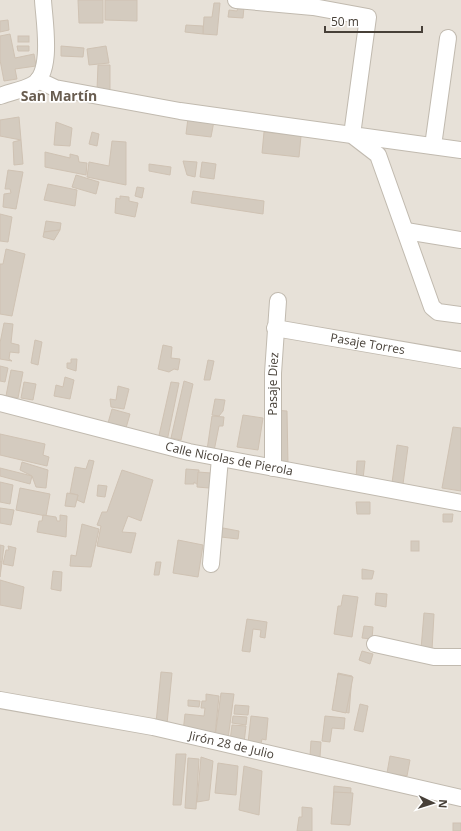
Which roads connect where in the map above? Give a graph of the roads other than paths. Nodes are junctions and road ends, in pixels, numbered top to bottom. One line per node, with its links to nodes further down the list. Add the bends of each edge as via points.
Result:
1 (42, 0): 4 (street, via 46,48 43,74)
2 (236, 0): 6 (street, via 313,7 368,17)
3 (448, 38): 7 (street)
4 (38, 80): 5 (street, via 34,85); 6 (street, via 55,88 180,111)
5 (0, 96)
6 (352, 135): 7 (street); 9 (street, via 378,155)
7 (433, 146): 8 (street)
8 (461, 150)
9 (406, 231): 10 (street); 12 (street, via 432,307 438,312)
10 (461, 240)
11 (278, 301): 13 (street, Pasaje Diez)
12 (461, 315)
13 (275, 328): 14 (street, Pasaje Torres); 17 (street, Pasaje Diez)
14 (461, 360)
15 (0, 403): 16 (street, Calle Nicolas de Pierola)
16 (220, 458): 17 (street, Calle Nicolas de Pierola); 19 (street)
17 (273, 468): 18 (street, Calle Nicolas de Pierola)
18 (461, 503)
19 (211, 564)
20 (375, 644): 21 (street, via 434,657)
21 (461, 657)
22 (0, 700): 23 (street, Jirón 28 de Julio, via 153,727)
23 (461, 798)

